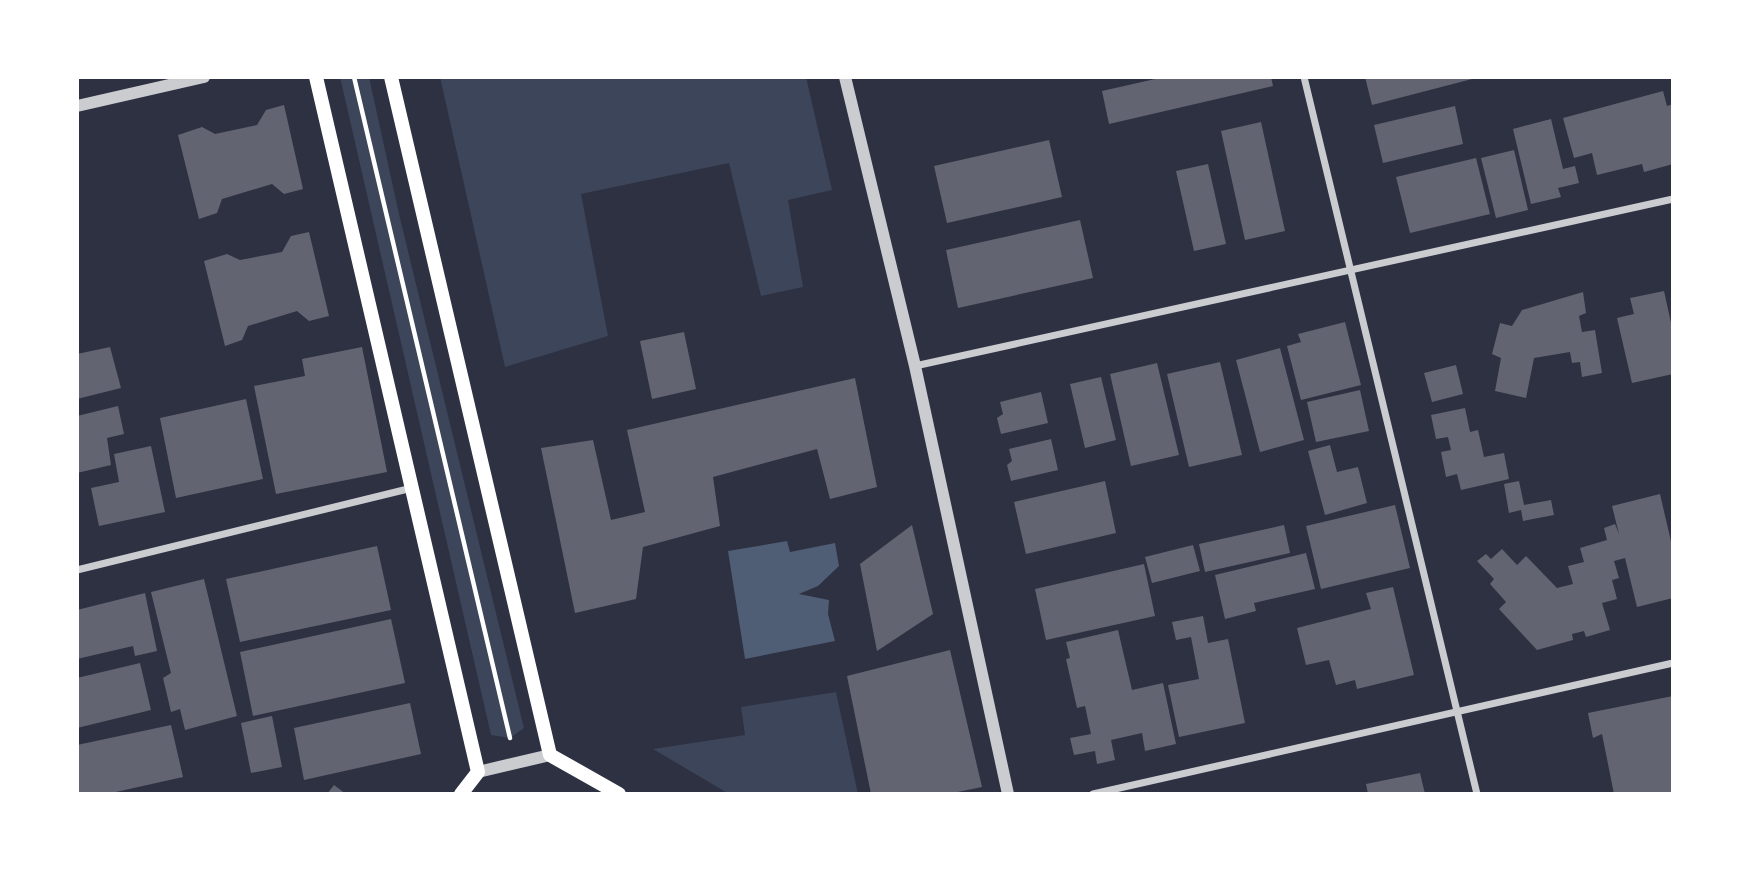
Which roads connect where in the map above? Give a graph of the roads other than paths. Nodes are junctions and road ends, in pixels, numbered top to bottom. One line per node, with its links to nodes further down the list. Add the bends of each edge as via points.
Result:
1 (204, 77): 6 (street)
2 (316, 77): 10 (main road)
3 (391, 77): 14 (main road)
4 (845, 77): 9 (street)
5 (1304, 77): 8 (street)
6 (77, 106)
7 (1673, 199): 8 (street)
8 (1348, 270): 9 (street); 13 (street)
9 (915, 366): 18 (street)
10 (411, 488): 11 (street); 15 (main road)
11 (77, 569)
12 (1673, 663): 13 (street)
13 (1455, 711): 19 (street); 20 (street)
14 (550, 755): 15 (street); 17 (main road)
15 (478, 772): 16 (main road)
16 (461, 794)
17 (620, 794)
18 (1008, 794)
19 (1093, 794)
20 (1477, 794)

